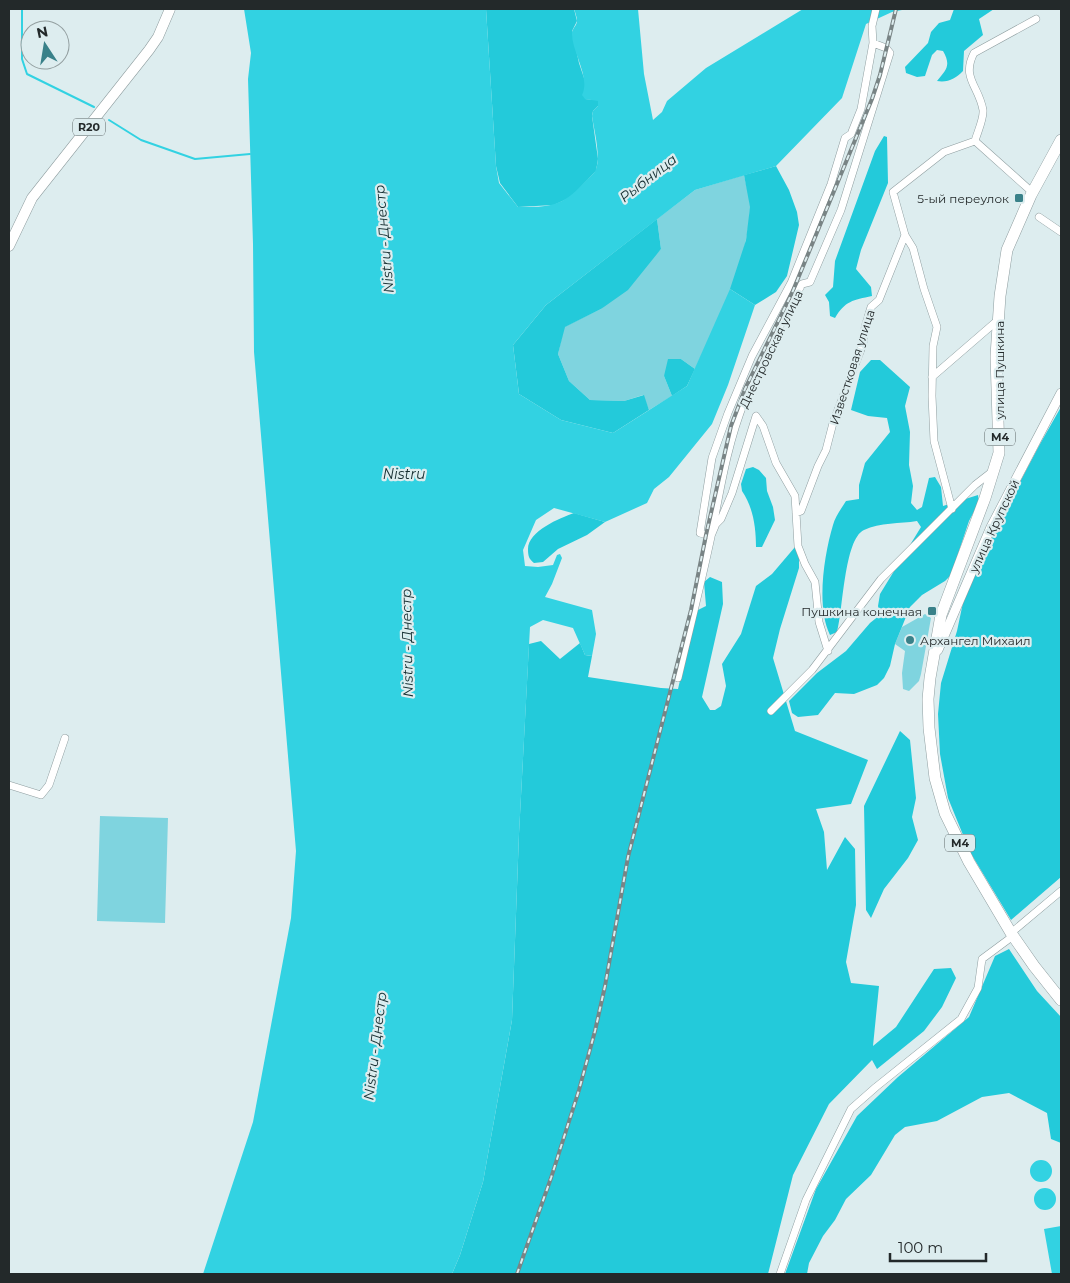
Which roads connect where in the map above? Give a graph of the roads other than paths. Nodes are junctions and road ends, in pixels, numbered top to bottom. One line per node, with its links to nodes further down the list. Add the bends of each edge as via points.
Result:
1 (170, 9): 11 (main road, R20, via 149,50 32,198)
2 (876, 9): 4 (street)
3 (1036, 19): 6 (street, via 974,53 969,62 968,74 983,112)
4 (873, 43): 18 (street, via 861,109 851,134 845,138 831,184 791,282 752,356 712,458 700,533); 18 (street, Днестровская улица, via 890,53 841,210 810,282 802,284 744,401 722,478)
5 (1061, 140): 7 (highway, улица Пушкина / M4)
6 (975, 142): 7 (street); 10 (street, via 944,152 893,192)
7 (1032, 192): 12 (highway, улица Пушкина / M4, via 1007,250)
8 (1039, 217): 9 (street)
9 (1061, 232)
10 (905, 235): 13 (street, via 913,248 937,327); 17 (street, Известковая улица, via 879,300 871,307 863,344 826,450 801,511)
11 (9, 246)
12 (998, 320): 13 (street); 15 (highway, улица Пушкина / M4, via 1000,445)
13 (932, 377): 16 (street, via 934,441)
14 (1061, 393): 20 (street, улица Крупской, via 991,527)
15 (995, 469): 16 (street, via 975,484); 20 (highway, улица Пушкина / M4, via 941,614)
16 (952, 509): 19 (street, via 881,579)
17 (796, 514): 18 (street, via 795,496 776,463 763,426 756,416 732,493); 19 (street, via 798,546 815,582 819,622)
18 (711, 536): 21 (street, Днестровская улица)
19 (828, 651): 22 (street)
20 (933, 662): 26 (highway, M4, via 928,699 935,778 949,821 969,862)
21 (678, 678)
22 (771, 711)
23 (65, 738): 24 (street, via 49,785 41,795)
24 (9, 784)
25 (1061, 891): 26 (street)
26 (1012, 934): 27 (highway, M4); 28 (street, via 982,959 978,988 961,1019 851,1109 806,1200)
27 (1061, 1000)
28 (780, 1274)

